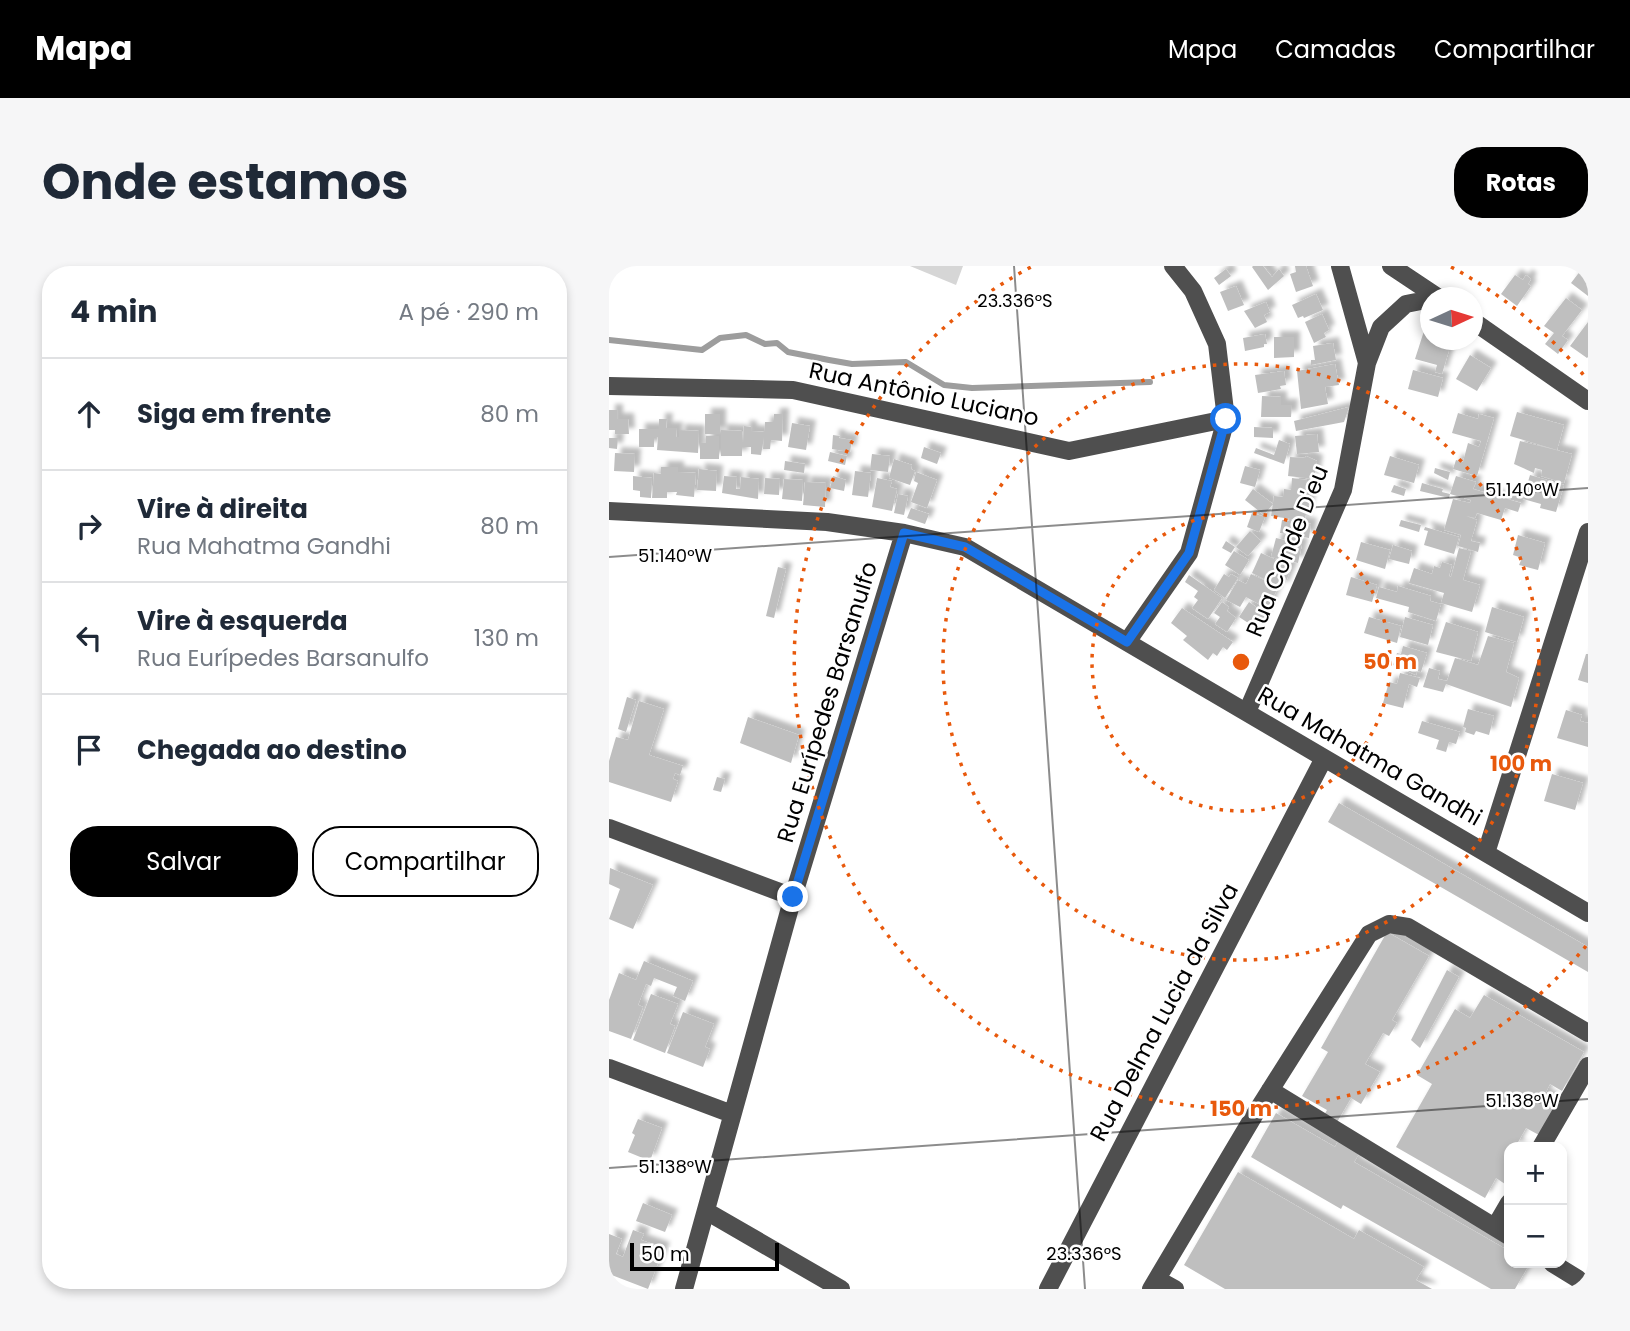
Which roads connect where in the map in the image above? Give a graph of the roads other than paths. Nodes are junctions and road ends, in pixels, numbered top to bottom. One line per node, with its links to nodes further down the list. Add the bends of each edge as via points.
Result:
1 (1173, 266): 10 (street, via 1193,291 1217,344)
2 (1340, 266): 7 (street, Rua Conde D'eu)
3 (1391, 266): 4 (street)
4 (1423, 287)
5 (1420, 301): 7 (street, Rua Conde D'eu, via 1406,304 1381,327)
6 (1483, 329): 9 (street)
7 (1367, 363): 15 (street, Rua Conde D'eu, via 1343,490)
8 (609, 386): 10 (street, Rua Antônio Luciano, via 793,390 1069,451)
9 (1588, 401)
10 (1226, 419): 14 (street, via 1189,553)
11 (609, 511): 13 (street, Rua Mahatma Gandhi, via 827,522)
12 (1588, 532): 18 (street)
13 (904, 533): 14 (street, Rua Mahatma Gandhi, via 965,547); 19 (street, Rua Eurípedes Barsanulfo)
14 (1127, 642): 15 (street, Rua Mahatma Gandhi)
15 (1247, 712): 16 (street, Rua Mahatma Gandhi)
16 (1324, 758): 18 (street, Rua Mahatma Gandhi); 35 (street, Rua Delma Lucia da Silva)
17 (609, 828): 19 (street)
18 (1486, 853): 20 (street, Rua Mahatma Gandhi)
19 (793, 897): 25 (street, Rua Eurípedes Barsanulfo)
20 (1588, 913)
21 (1588, 1033): 24 (street, via 1408,927 1389,924 1369,934)
22 (1588, 1066): 26 (street)
23 (609, 1068): 25 (street)
24 (1270, 1090): 29 (street); 32 (street)
25 (733, 1114): 28 (street, Rua Eurípedes Barsanulfo)
26 (1544, 1142)
27 (1508, 1205): 29 (street)
28 (706, 1211): 33 (street, Rua Eurípedes Barsanulfo); 34 (street)
29 (1502, 1231)
30 (1560, 1268): 31 (street)
31 (1578, 1279)
32 (1154, 1284): 36 (street)
33 (684, 1289)
34 (841, 1289)
35 (1048, 1289)
36 (1175, 1289)

